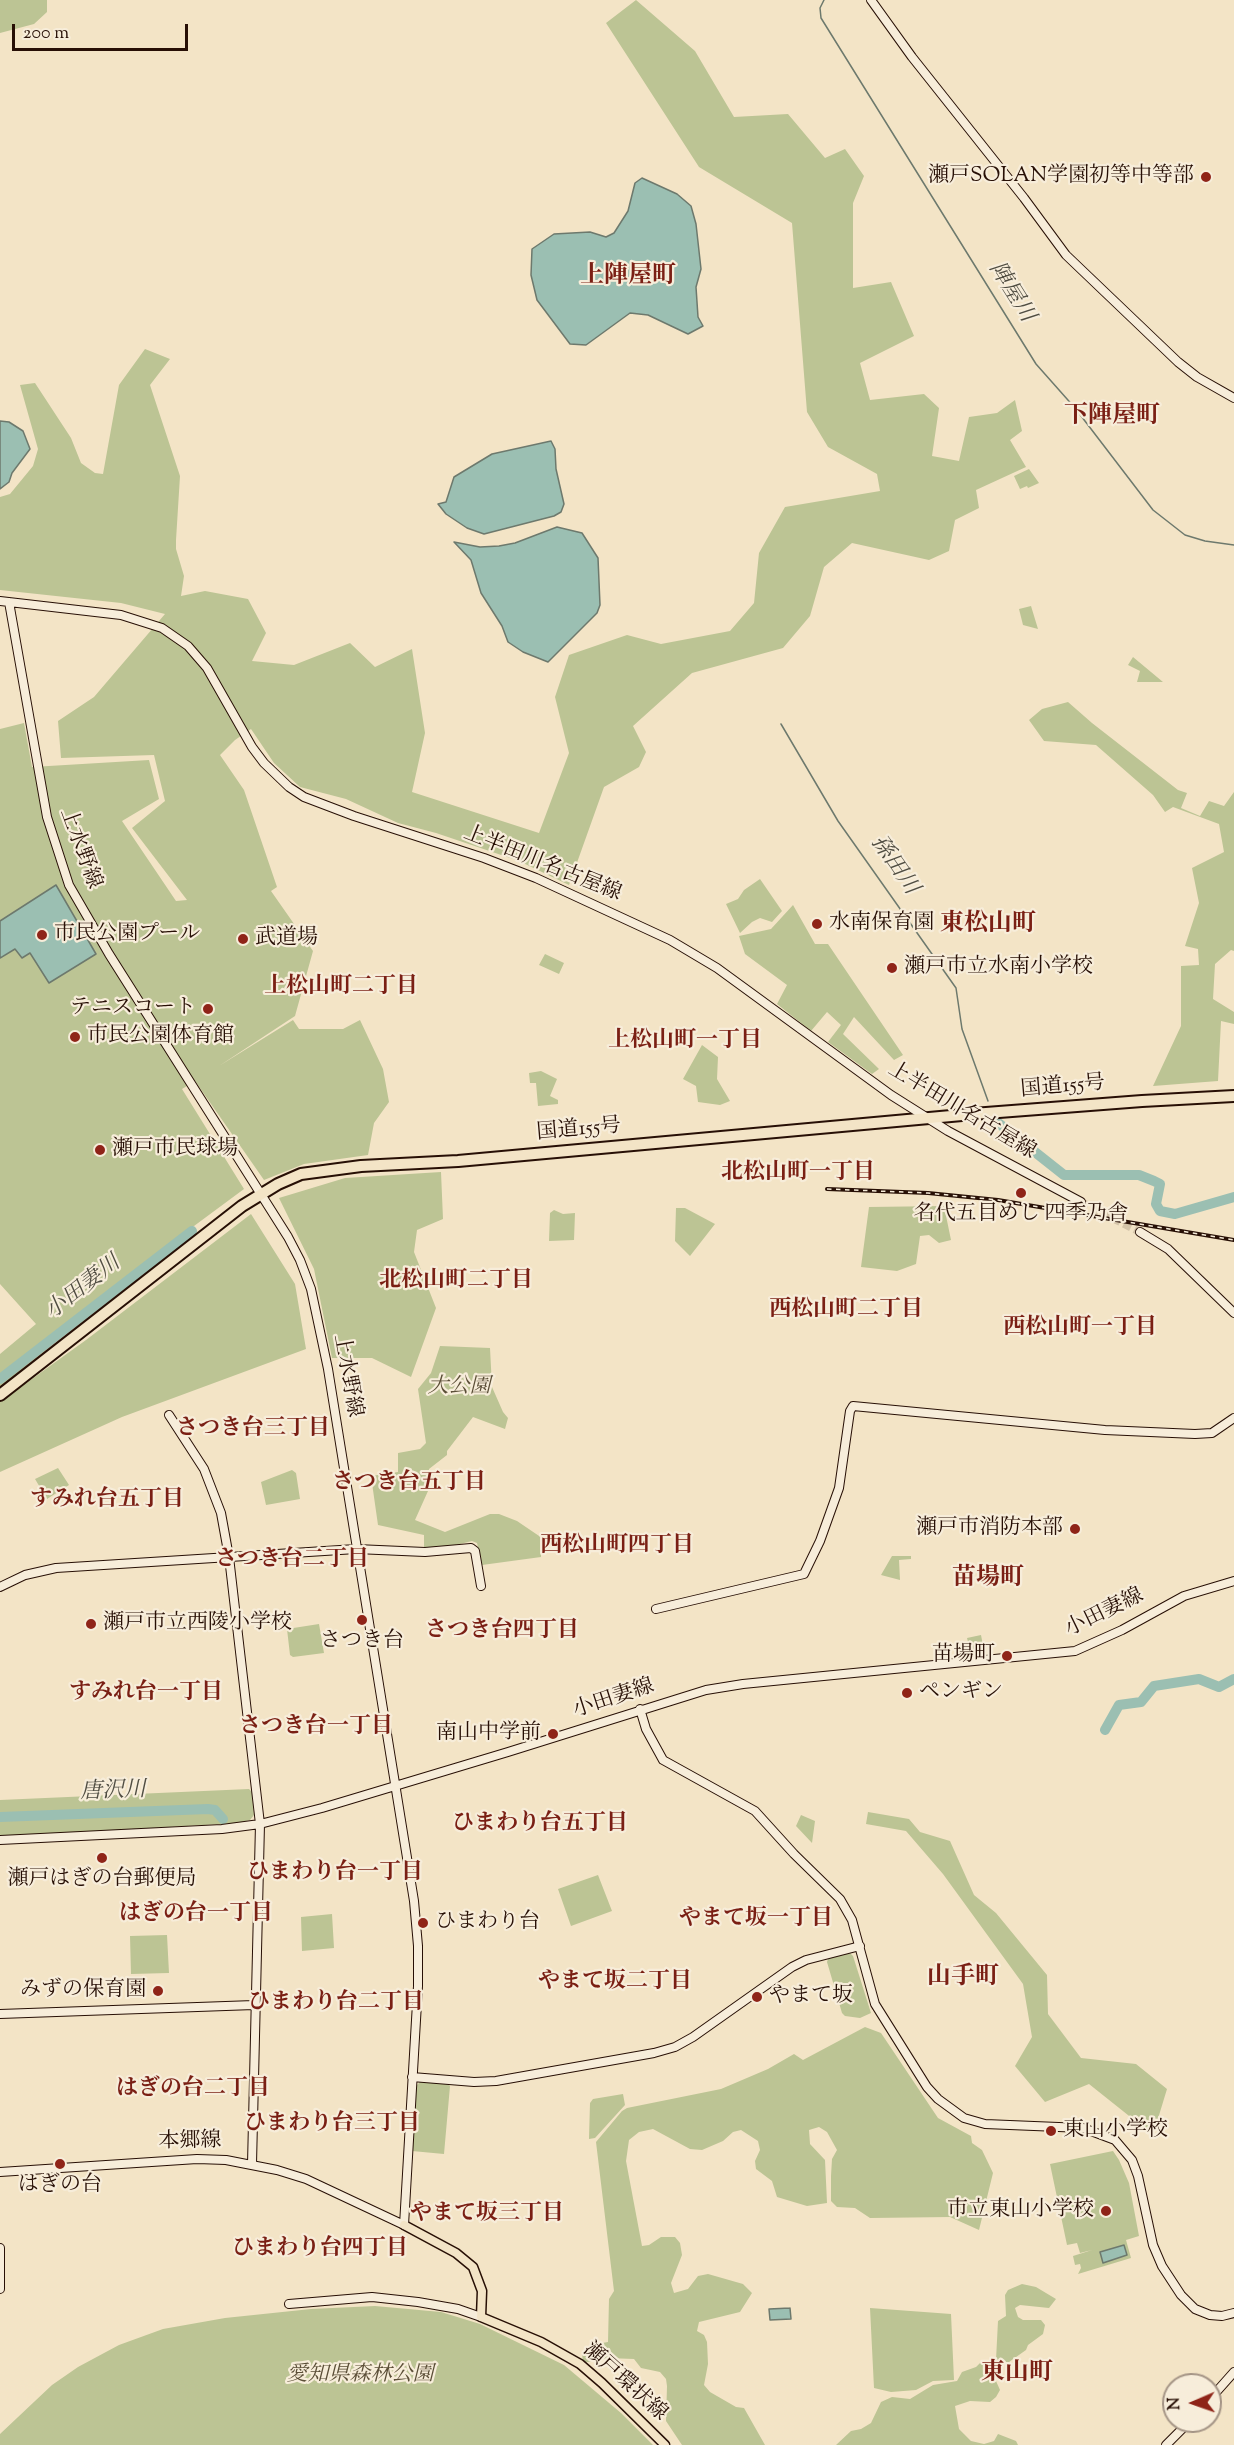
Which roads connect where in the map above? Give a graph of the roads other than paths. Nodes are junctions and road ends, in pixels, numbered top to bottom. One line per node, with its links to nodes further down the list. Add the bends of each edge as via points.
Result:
1 (871, 0): 2 (street, via 1066,255 1178,362)
2 (1234, 398)
3 (0, 601): 4 (street, 上半田川名古屋線)
4 (9, 602): 6 (street, 上半田川名古屋線, via 121,615 162,628 188,646 207,668 258,755 304,797 536,878 670,940 717,968); 7 (street, 上水野線, via 47,817 69,885)
5 (1234, 1096): 6 (highway, 国道155号)
6 (930, 1119): 7 (highway, 国道155号, via 324,1170 301,1174); 8 (street, 上半田川名古屋線)
7 (261, 1195): 11 (highway, 国道155号); 14 (street, 上水野線, via 288,1237 311,1289 328,1369)
8 (1081, 1202)
9 (1140, 1232): 10 (street, via 1168,1249)
10 (1234, 1313)
11 (0, 1395)
12 (169, 1415): 15 (street, via 204,1469 216,1497)
13 (1234, 1418): 19 (street, via 1212,1433 1195,1434 1105,1430 853,1406 839,1488 804,1574)
14 (356, 1549): 15 (street); 17 (street, via 425,1552 471,1548 476,1551); 21 (street, 上水野線)
15 (228, 1557): 18 (street, via 56,1568 25,1575); 22 (street)
16 (1234, 1581): 20 (street, 小田妻線, via 1184,1596 1075,1651 742,1684 706,1689)
17 (482, 1586)
18 (0, 1587)
19 (656, 1609)
20 (640, 1709): 21 (street, 小田妻線); 24 (street, via 663,1760 755,1810 840,1899)
21 (394, 1785): 22 (street, 小田妻線); 27 (street, 上水野線, via 418,1946)
22 (260, 1824): 23 (street, 小田妻線); 25 (street)
23 (0, 1840)
24 (860, 1946): 27 (street, via 792,1967 675,2047 496,2081); 34 (street, via 875,2004 938,2099 964,2118 986,2124 1083,2128 1115,2140 1135,2168 1153,2245 1181,2295 1195,2309 1210,2315)
25 (254, 2005): 26 (street); 28 (street)
26 (0, 2014)
27 (412, 2077): 30 (street, 上水野線)
28 (252, 2164): 29 (street, 本郷線, via 197,2159); 30 (street, 本郷線, via 306,2179)
29 (0, 2172)
30 (404, 2225): 35 (main road, via 456,2253 473,2267 482,2291)
31 (0, 2248): 32 (street)
32 (0, 2289)
33 (289, 2304): 35 (street, via 372,2297 458,2309)
34 (1234, 2313)
35 (481, 2317): 39 (main road, 瀬戸環状線, via 541,2342 580,2364)
36 (1234, 2372): 37 (street)
37 (1222, 2386)
38 (1178, 2433): 40 (street)
39 (665, 2445)
40 (1166, 2445)

